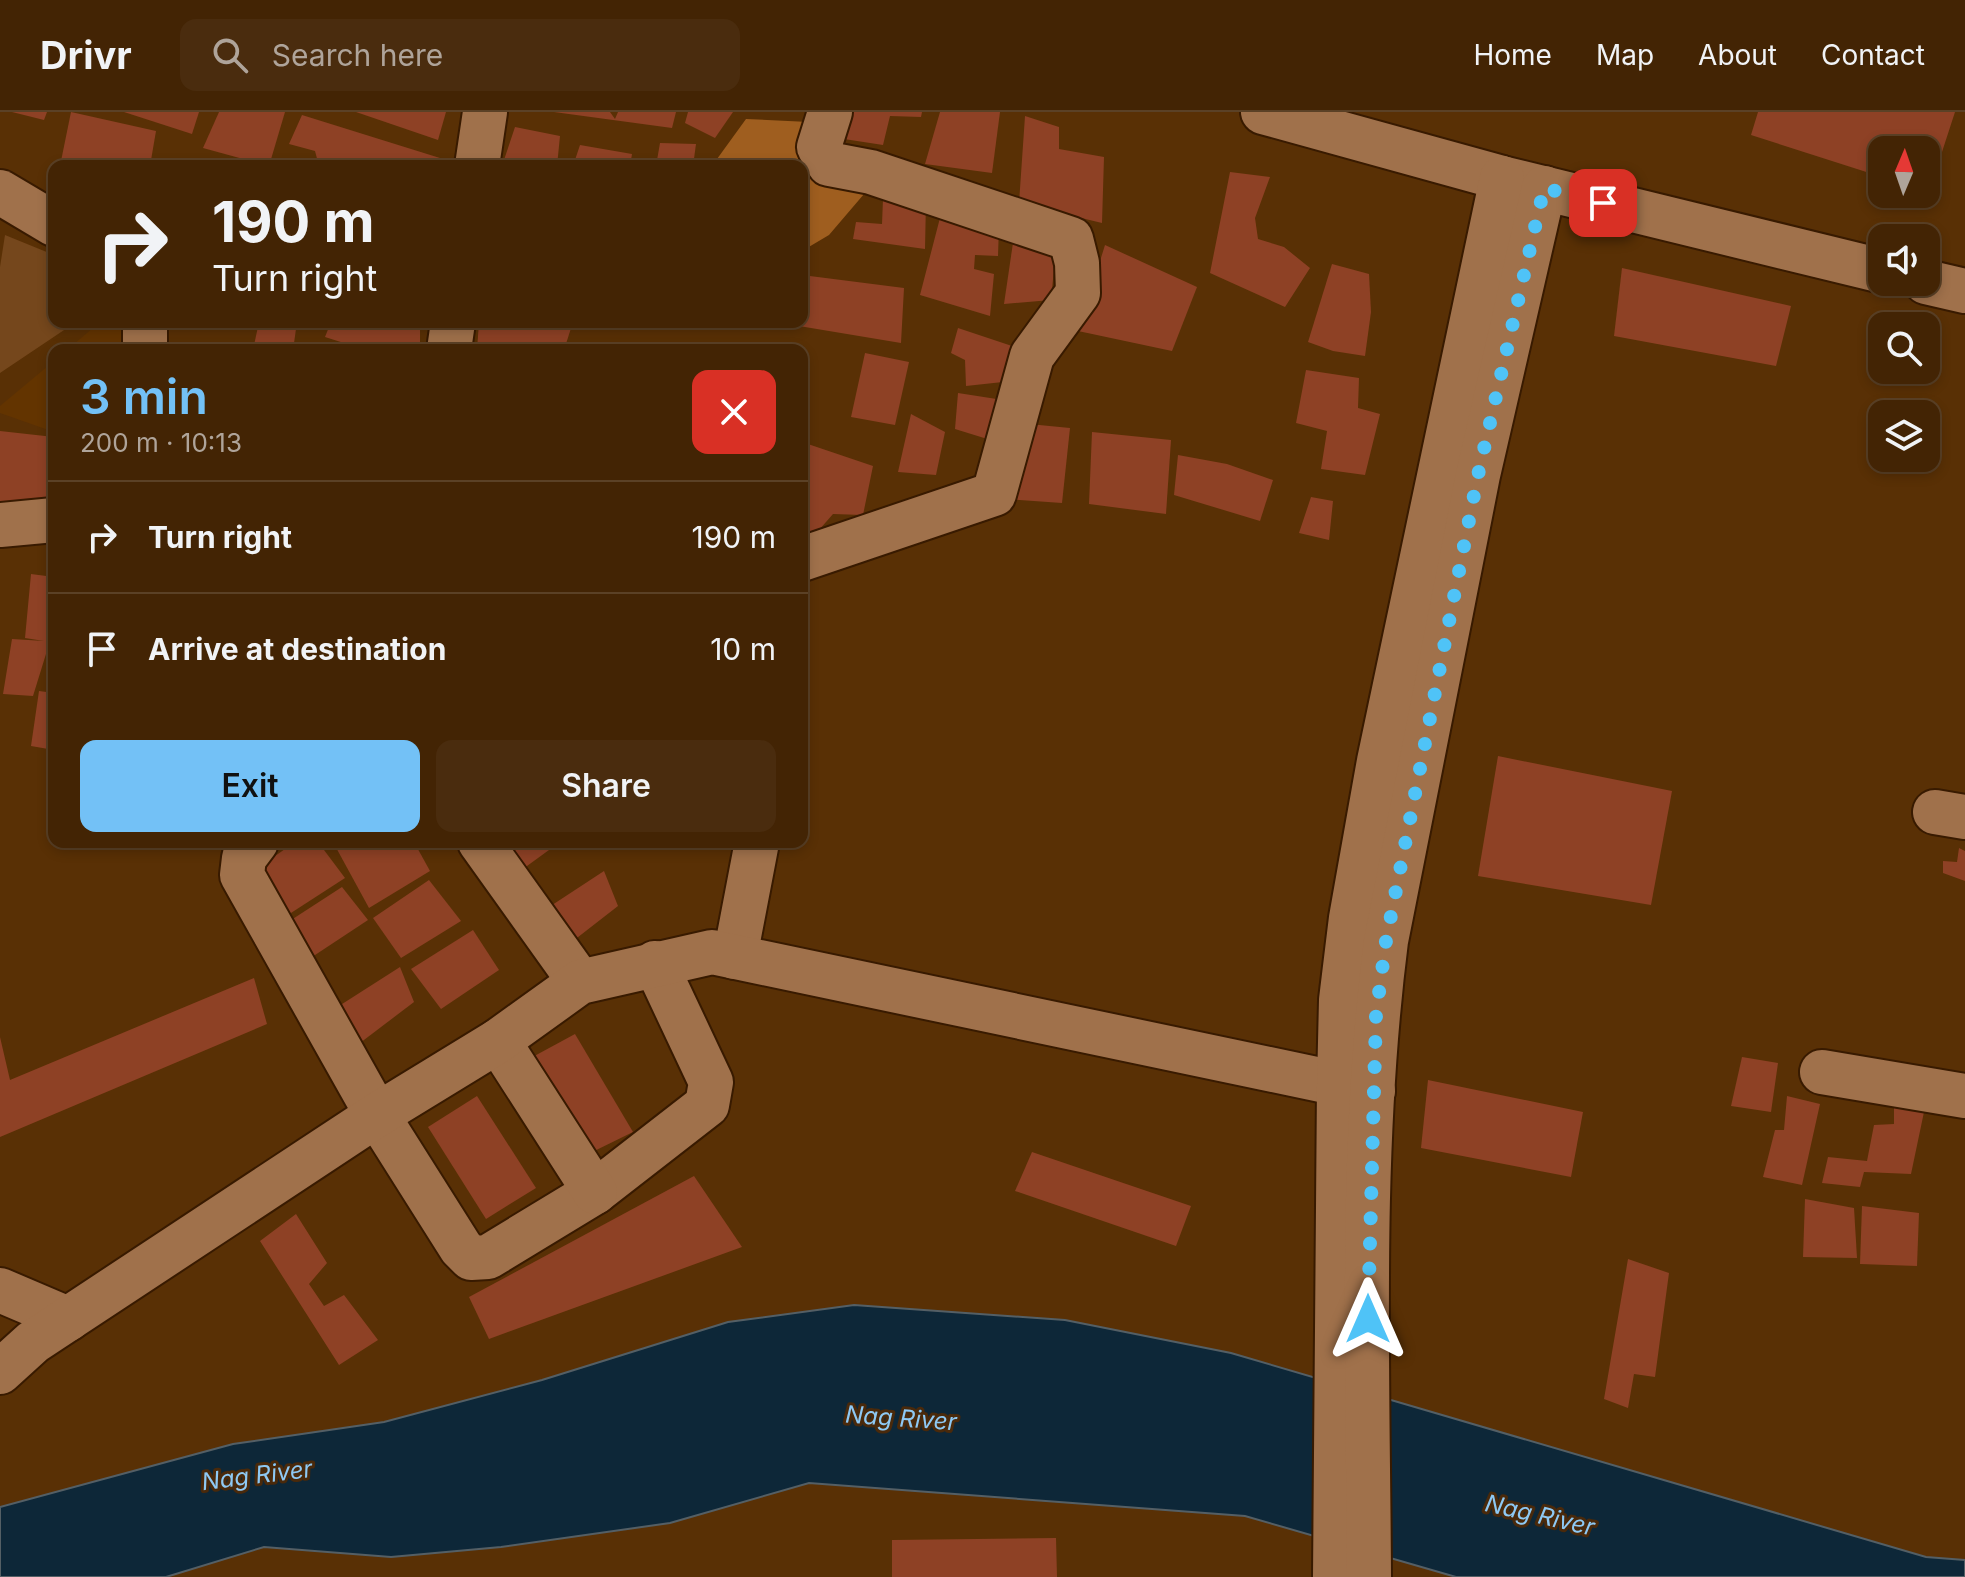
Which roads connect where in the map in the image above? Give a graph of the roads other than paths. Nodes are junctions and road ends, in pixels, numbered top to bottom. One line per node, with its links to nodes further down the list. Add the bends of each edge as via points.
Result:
1 (485, 112): 5 (street)
2 (830, 112): 15 (street, via 819,147 829,164 871,172 1071,239 1078,293 1032,356 994,494)
3 (1263, 112): 4 (street)
4 (1367, 126): 6 (street)
5 (478, 160)
6 (1502, 178): 7 (street); 24 (street, via 1363,847 1341,1000)
7 (1544, 188): 10 (street); 24 (street, via 1478,475 1376,1015)
8 (0, 192): 9 (street)
9 (48, 220)
10 (1868, 268)
11 (1940, 285): 12 (street)
12 (1965, 291)
13 (48, 521): 14 (street)
14 (0, 525)
15 (808, 557)
16 (252, 848): 26 (street, via 242,875)
17 (484, 848): 21 (street)
18 (756, 848): 19 (street)
19 (735, 957): 20 (street, via 712,952); 24 (street)
20 (655, 963): 21 (street); 27 (street, via 711,1082 707,1105)
21 (580, 982): 22 (street)
22 (498, 1041): 26 (street); 27 (street)
23 (1822, 1072): 25 (street)
24 (1356, 1088): 31 (street)
25 (1965, 1096)
26 (377, 1115): 27 (street, via 471,1258 488,1257); 29 (street)
27 (595, 1192)
28 (0, 1290): 29 (street)
29 (68, 1319): 30 (street)
30 (0, 1372)
31 (1352, 1432): 32 (street); 33 (street)
32 (1335, 1577)
33 (1369, 1577)

